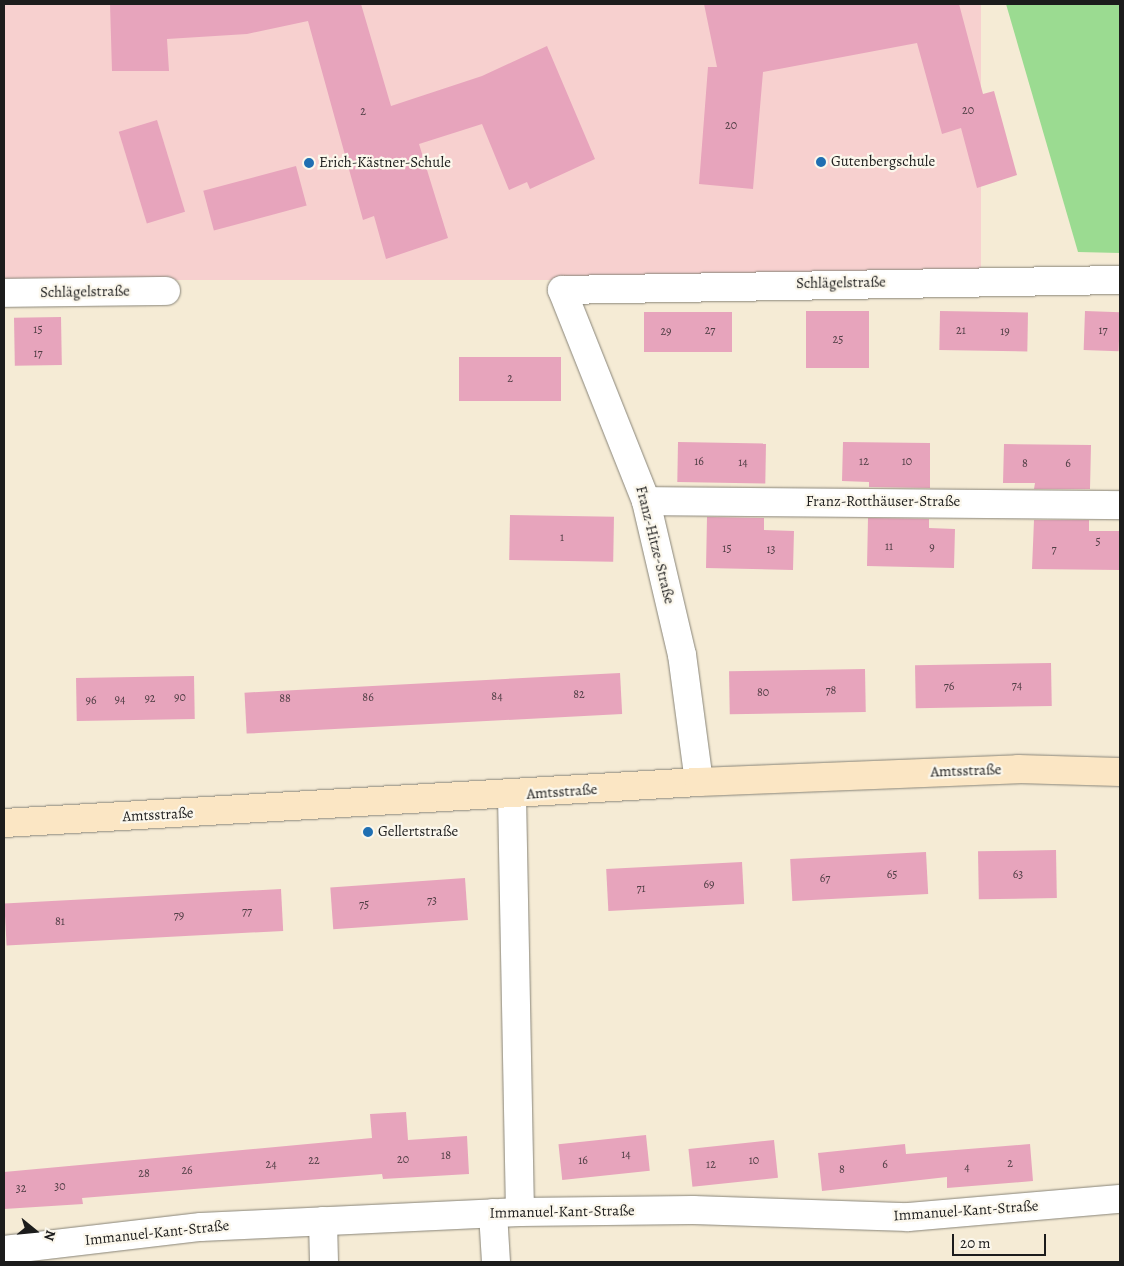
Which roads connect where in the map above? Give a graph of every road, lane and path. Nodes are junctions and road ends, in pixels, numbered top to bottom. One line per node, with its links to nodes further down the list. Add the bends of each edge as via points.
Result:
1 (1120, 280): 2 (street, Schlägelstraße)
2 (562, 290): 5 (street, Franz-Hitze-Straße)
3 (166, 291): 4 (street, Schlägelstraße)
4 (4, 293)
5 (646, 501): 6 (street, Franz-Rotthäuser-Straße); 8 (street, Franz-Hitze-Straße, via 682,655)
6 (1120, 505)
7 (1120, 772): 8 (street, Amtsstraße, via 1018,769)
8 (699, 782): 9 (street, Amtsstraße)
9 (512, 796): 10 (street, Amtsstraße); 12 (street)
10 (4, 823)
11 (1120, 1200): 12 (street, Immanuel-Kant-Straße, via 908,1217 692,1210)
12 (520, 1212): 13 (street, Immanuel-Kant-Straße)
13 (492, 1213): 14 (street, Immanuel-Kant-Straße); 17 (street)
14 (323, 1221): 15 (street, Immanuel-Kant-Straße, via 201,1227); 16 (street)
15 (4, 1250)
16 (324, 1262)
17 (496, 1262)

